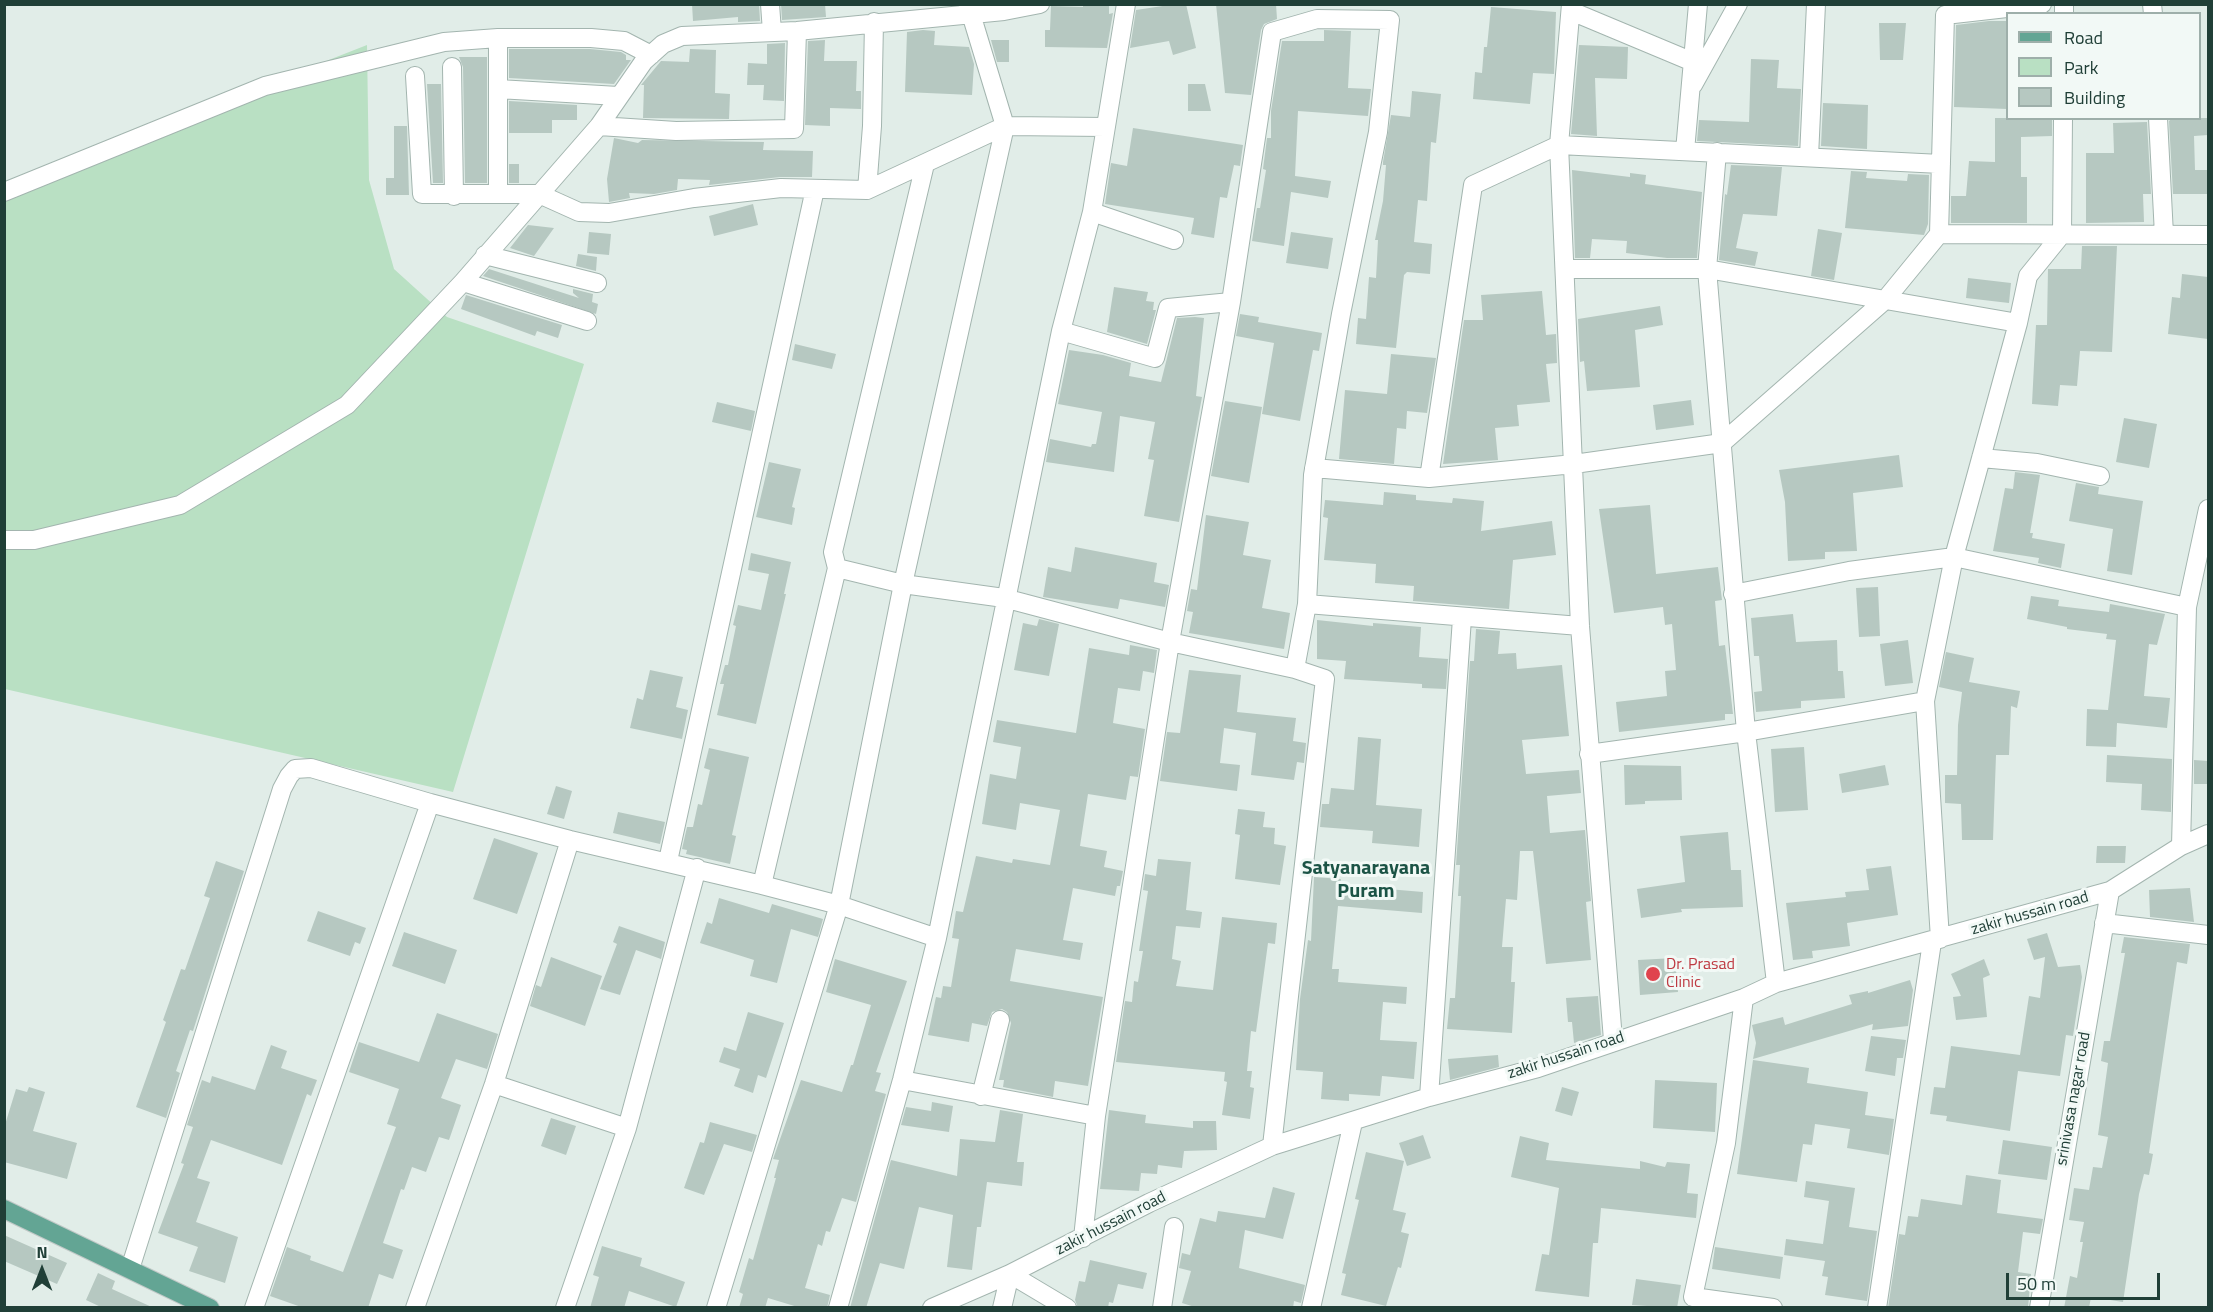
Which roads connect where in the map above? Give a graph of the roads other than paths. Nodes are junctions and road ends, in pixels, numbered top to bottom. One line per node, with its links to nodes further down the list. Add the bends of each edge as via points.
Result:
1 (770, 4): 16 (street)
2 (1040, 4): 8 (street)
3 (1126, 4): 29 (street)
4 (1698, 4): 19 (street)
5 (1738, 4): 23 (street)
6 (1816, 4): 33 (street)
7 (2042, 4): 35 (street, via 1945,15)
8 (1003, 8): 10 (street)
9 (1571, 8): 19 (street); 30 (street)
10 (969, 10): 11 (street); 28 (street)
11 (925, 12): 13 (street)
12 (1318, 12): 54 (street, via 1272,32); 61 (street, via 1390,20 1378,132)
13 (895, 13): 14 (street)
14 (874, 22): 15 (street); 37 (street)
15 (797, 31): 16 (street); 27 (street, via 794,129 676,131)
16 (771, 32): 18 (street, via 682,36 663,44)
17 (498, 38): 18 (street, via 624,41); 22 (street); 38 (street, via 444,42 265,86)
18 (651, 55): 24 (street)
19 (1693, 62): 23 (street)
20 (452, 67): 41 (street)
21 (415, 76): 41 (street, via 422,194)
22 (498, 89): 24 (street); 39 (street)
23 (1691, 89): 31 (street)
24 (618, 96): 27 (street)
25 (2063, 120): 44 (street)
26 (2158, 120): 45 (street)
27 (599, 126): 40 (street)
28 (1005, 126): 29 (street); 34 (street); 68 (street)
29 (1106, 127): 42 (street)
30 (1559, 145): 31 (street); 50 (street); 63 (street, via 1473,185)
31 (1685, 151): 32 (street)
32 (1717, 152): 33 (street); 49 (street)
33 (1809, 157): 35 (street)
34 (925, 164): 37 (street); 67 (street, via 833,552)
35 (1941, 164): 43 (street)
36 (814, 189): 37 (street); 40 (street, via 744,192 609,213 579,212); 84 (street)
37 (867, 190)
38 (4, 192)
39 (498, 193): 40 (street); 41 (street)
40 (539, 194): 48 (street)
41 (454, 196)
42 (1092, 212): 47 (street); 57 (street)
43 (1939, 234): 44 (street); 53 (street)
44 (2062, 234): 45 (street); 56 (street, via 2028,276)
45 (2164, 235): 46 (street)
46 (2208, 235)
47 (1174, 240)
48 (485, 255): 51 (street); 52 (street)
49 (1707, 269): 50 (street); 53 (street); 58 (street)
50 (1564, 270): 60 (street)
51 (463, 282): 55 (street); 65 (street, via 347,405 180,505 34,540)
52 (597, 283)
53 (1885, 300): 56 (street); 58 (street)
54 (1231, 302): 57 (street, via 1168,308 1155,358); 75 (street)
55 (587, 321)
56 (2018, 323): 59 (street)
57 (1061, 331): 70 (street)
58 (1722, 443): 60 (street); 69 (street)
59 (1981, 458): 62 (street, via 2037,463); 66 (street)
60 (1574, 464): 63 (street); 74 (street)
61 (1314, 468): 63 (street); 71 (street)
62 (2100, 476)
63 (1429, 478)
64 (2208, 509): 72 (street)
65 (4, 540)
66 (1954, 557): 69 (street, via 1849,571); 72 (street); 77 (street)
67 (837, 568): 68 (street); 86 (street)
68 (903, 584): 70 (street); 88 (street)
69 (1733, 594): 78 (street)
70 (1004, 598): 75 (street); 91 (street)
71 (1307, 604): 73 (street); 76 (street)
72 (2187, 607): 83 (street)
73 (1462, 618): 74 (street); 100 (street)
74 (1580, 626): 79 (street)
75 (1170, 642): 76 (street); 101 (street)
76 (1295, 669): 104 (street, via 1325,679)
77 (1925, 701): 78 (street); 92 (street)
78 (1746, 732): 79 (street); 93 (street)
79 (1589, 754): 96 (street)
80 (430, 803): 82 (street); 108 (street, via 311,768 295,769 289,776); 112 (street)
81 (2208, 834): 83 (street, zakir hussain road)
82 (570, 840): 84 (street); 98 (street)
83 (2181, 846): 87 (street, zakir hussain road)
84 (668, 861): 85 (street)
85 (697, 868): 86 (street); 103 (street)
86 (762, 885): 88 (street)
87 (2110, 891): 89 (street, srinivasa nagar road); 92 (street, zakir hussain road)
88 (839, 905): 91 (street); 115 (street)
89 (2104, 923): 90 (street); 123 (street, srinivasa nagar road)
90 (2208, 935)
91 (937, 938): 97 (street)
92 (1936, 940): 93 (street, zakir hussain road); 122 (street)
93 (1776, 983): 94 (street, zakir hussain road)
94 (1744, 998): 96 (street, zakir hussain road); 110 (street, via 1726,1143 1693,1297)
95 (1000, 1020): 99 (street)
96 (1613, 1040): 100 (street, zakir hussain road, via 1538,1068)
97 (902, 1080): 99 (street); 116 (street)
98 (494, 1084): 103 (street); 113 (street)
99 (981, 1096): 101 (street)
100 (1429, 1097): 102 (street, zakir hussain road)
101 (1096, 1116): 107 (street)
102 (1353, 1122): 104 (street, zakir hussain road); 121 (street)
103 (627, 1128): 114 (street)
104 (1272, 1146): 107 (street, zakir hussain road)
105 (4, 1209): 108 (main road)
106 (1174, 1227): 120 (street)
107 (1083, 1238): 109 (street, zakir hussain road)
108 (130, 1269): 111 (main road)
109 (1010, 1274): 117 (street, zakir hussain road); 118 (street); 119 (street)
110 (1765, 1307)
111 (210, 1308)
112 (254, 1308)
113 (415, 1308)
114 (565, 1308)
115 (716, 1308)
116 (838, 1308)
117 (932, 1308)
118 (1002, 1308)
119 (1067, 1308)
120 (1162, 1308)
121 (1311, 1308)
122 (1877, 1308)
123 (2039, 1308)

